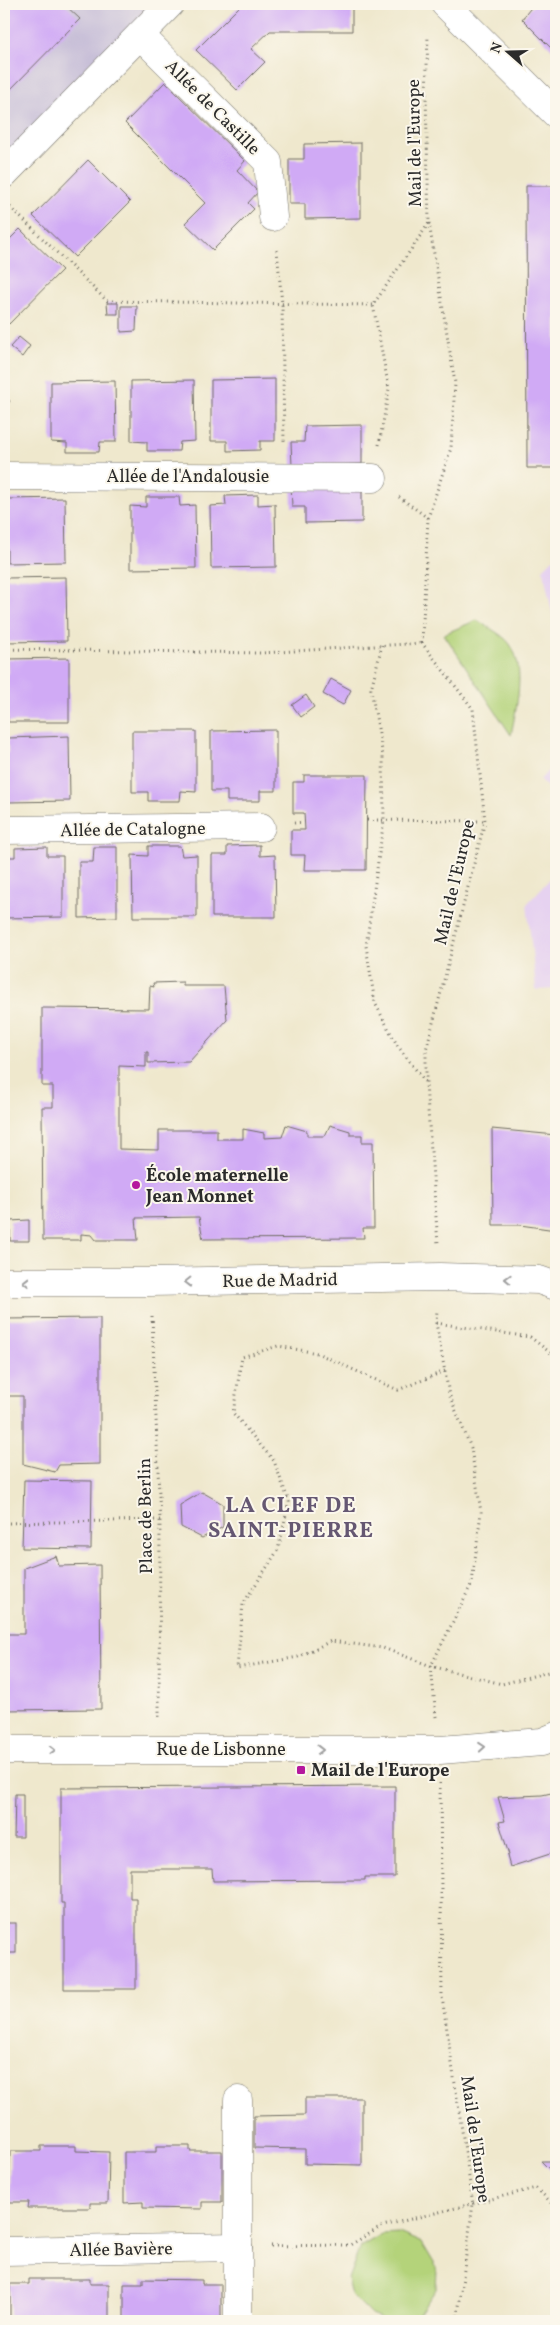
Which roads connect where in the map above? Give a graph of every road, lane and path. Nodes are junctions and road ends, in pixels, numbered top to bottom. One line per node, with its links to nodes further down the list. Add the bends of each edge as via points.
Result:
1 (170, 4): 4 (street)
2 (446, 4): 5 (street)
3 (428, 27): 9 (path, Mail de l'Europe)
4 (140, 35): 6 (street); 8 (street, Allée de Castille, via 268,162)
5 (556, 114)
6 (4, 174)
7 (4, 202): 10 (path, via 108,300)
8 (273, 217): 10 (path)
9 (429, 223): 11 (path, Mail de l'Europe); 15 (path, via 455,383 451,448)
10 (282, 304): 11 (path); 13 (path)
11 (373, 305): 14 (path, via 389,389)
12 (4, 476): 13 (street, Allée de l'Andalousie)
13 (284, 476): 14 (street, Allée de l'Andalousie)
14 (373, 478): 15 (path)
15 (428, 518): 16 (path)
16 (422, 643): 17 (path); 21 (path, Mail de l'Europe, via 473,709)
17 (382, 646): 18 (path, via 262,652); 19 (path, via 371,689 383,756)
18 (4, 649)
19 (384, 819): 20 (path); 21 (path); 24 (path, via 367,956 375,1003 396,1045)
20 (367, 820)
21 (485, 821): 24 (path, Mail de l'Europe, via 426,1050)
22 (262, 827): 23 (street, Allée de Catalogne)
23 (4, 830)
24 (426, 1084): 25 (path, Mail de l'Europe)
25 (440, 1277): 27 (street, Rue de Madrid, one-way to 27); 28 (street, Rue de Madrid, one-way to 25, via 540,1280); 29 (path, Mail de l'Europe)
26 (4, 1282): 27 (street, Rue de Madrid, one-way to 26)
27 (151, 1282): 32 (path, Place de Berlin)
28 (556, 1286)
29 (436, 1323): 30 (path, via 530,1337); 31 (path, Mail de l'Europe)
30 (556, 1357)
31 (445, 1371): 34 (path, Mail de l'Europe, via 449,1394 471,1448 481,1512 472,1583); 34 (path, via 398,1390 316,1353 278,1346 242,1358 232,1413 274,1461 290,1502 278,1550 244,1604 236,1668 298,1657 331,1641 382,1648)
32 (160, 1520): 33 (path); 37 (path, Place de Berlin)
33 (4, 1523)
34 (431, 1666): 35 (path, via 502,1684); 39 (path, Mail de l'Europe)
35 (556, 1670)
36 (556, 1736): 39 (street, Rue de Lisbonne, one-way to 36, via 542,1742)
37 (159, 1749): 38 (street, Rue de Lisbonne, one-way to 37); 39 (street, Rue de Lisbonne, one-way to 39)
38 (4, 1750)
39 (440, 1750): 41 (path, Mail de l'Europe, via 442,1997)
40 (238, 2100): 43 (street)
41 (473, 2204): 42 (path, via 536,2188); 43 (path, via 383,2226 350,2245); 46 (path, Mail de l'Europe)
42 (556, 2207)
43 (238, 2247): 44 (street, Allée Bavière); 45 (street)
44 (4, 2251)
45 (238, 2321)
46 (457, 2321)

